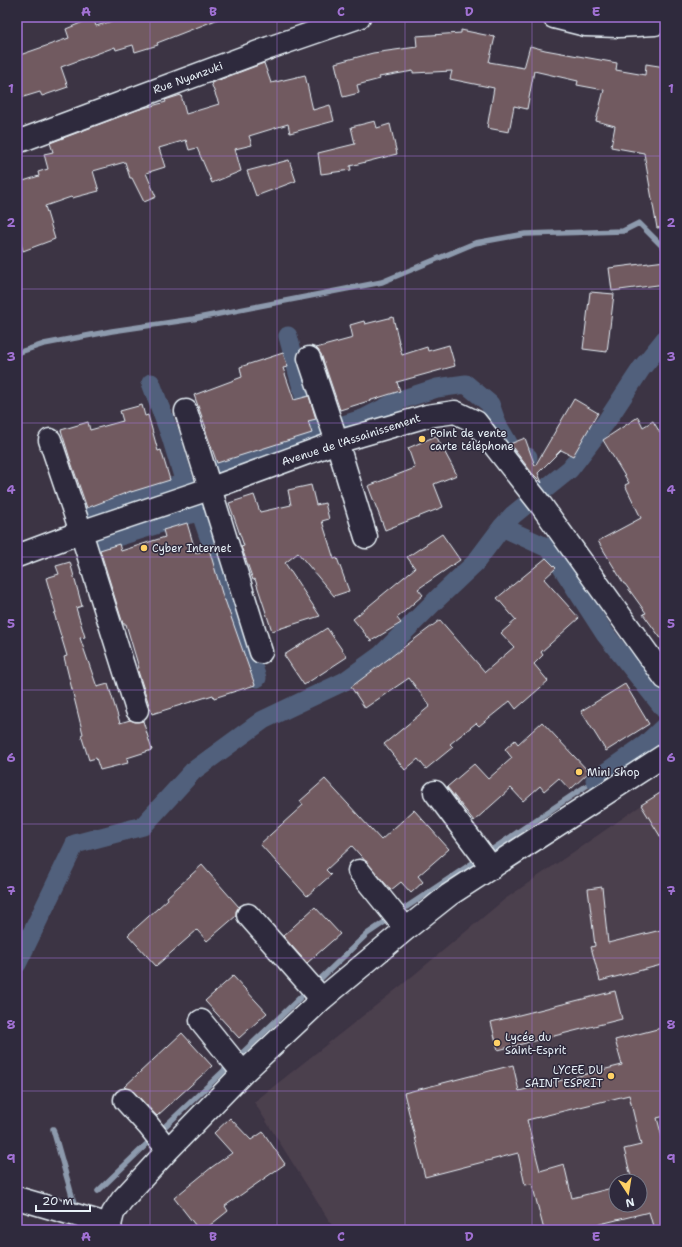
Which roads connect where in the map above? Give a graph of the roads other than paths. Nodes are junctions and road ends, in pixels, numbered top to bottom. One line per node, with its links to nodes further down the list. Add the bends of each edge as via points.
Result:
1 (359, 17): 4 (street, Rue Nyanzuki)
2 (554, 17): 3 (street, via 586,25 619,26 655,24)
3 (665, 20)
4 (17, 142)
5 (309, 358): 8 (street)
6 (186, 411): 9 (street)
7 (50, 440): 10 (street)
8 (337, 442): 9 (street, Avenue de l'Assainissement); 11 (street); 14 (street, Avenue de l'Assainissement, via 448,412 455,412 476,422 541,505)
9 (209, 489): 10 (street, Avenue de l'Assainissement); 13 (street)
10 (81, 532): 12 (street, Avenue de l'Assainissement); 15 (street)
11 (366, 537)
12 (17, 556)
13 (261, 652)
14 (665, 678)
15 (137, 710)
16 (665, 755): 18 (street)
17 (435, 792): 18 (street)
18 (492, 868): 21 (street, via 449,895)
19 (358, 871): 21 (street)
20 (248, 915): 22 (street)
21 (406, 929): 22 (street)
22 (322, 999): 24 (street)
23 (201, 1021): 24 (street)
24 (243, 1073): 26 (street)
25 (125, 1100): 26 (street)
26 (168, 1150): 28 (street, via 113,1212)
27 (17, 1198): 28 (street)
28 (111, 1228)

